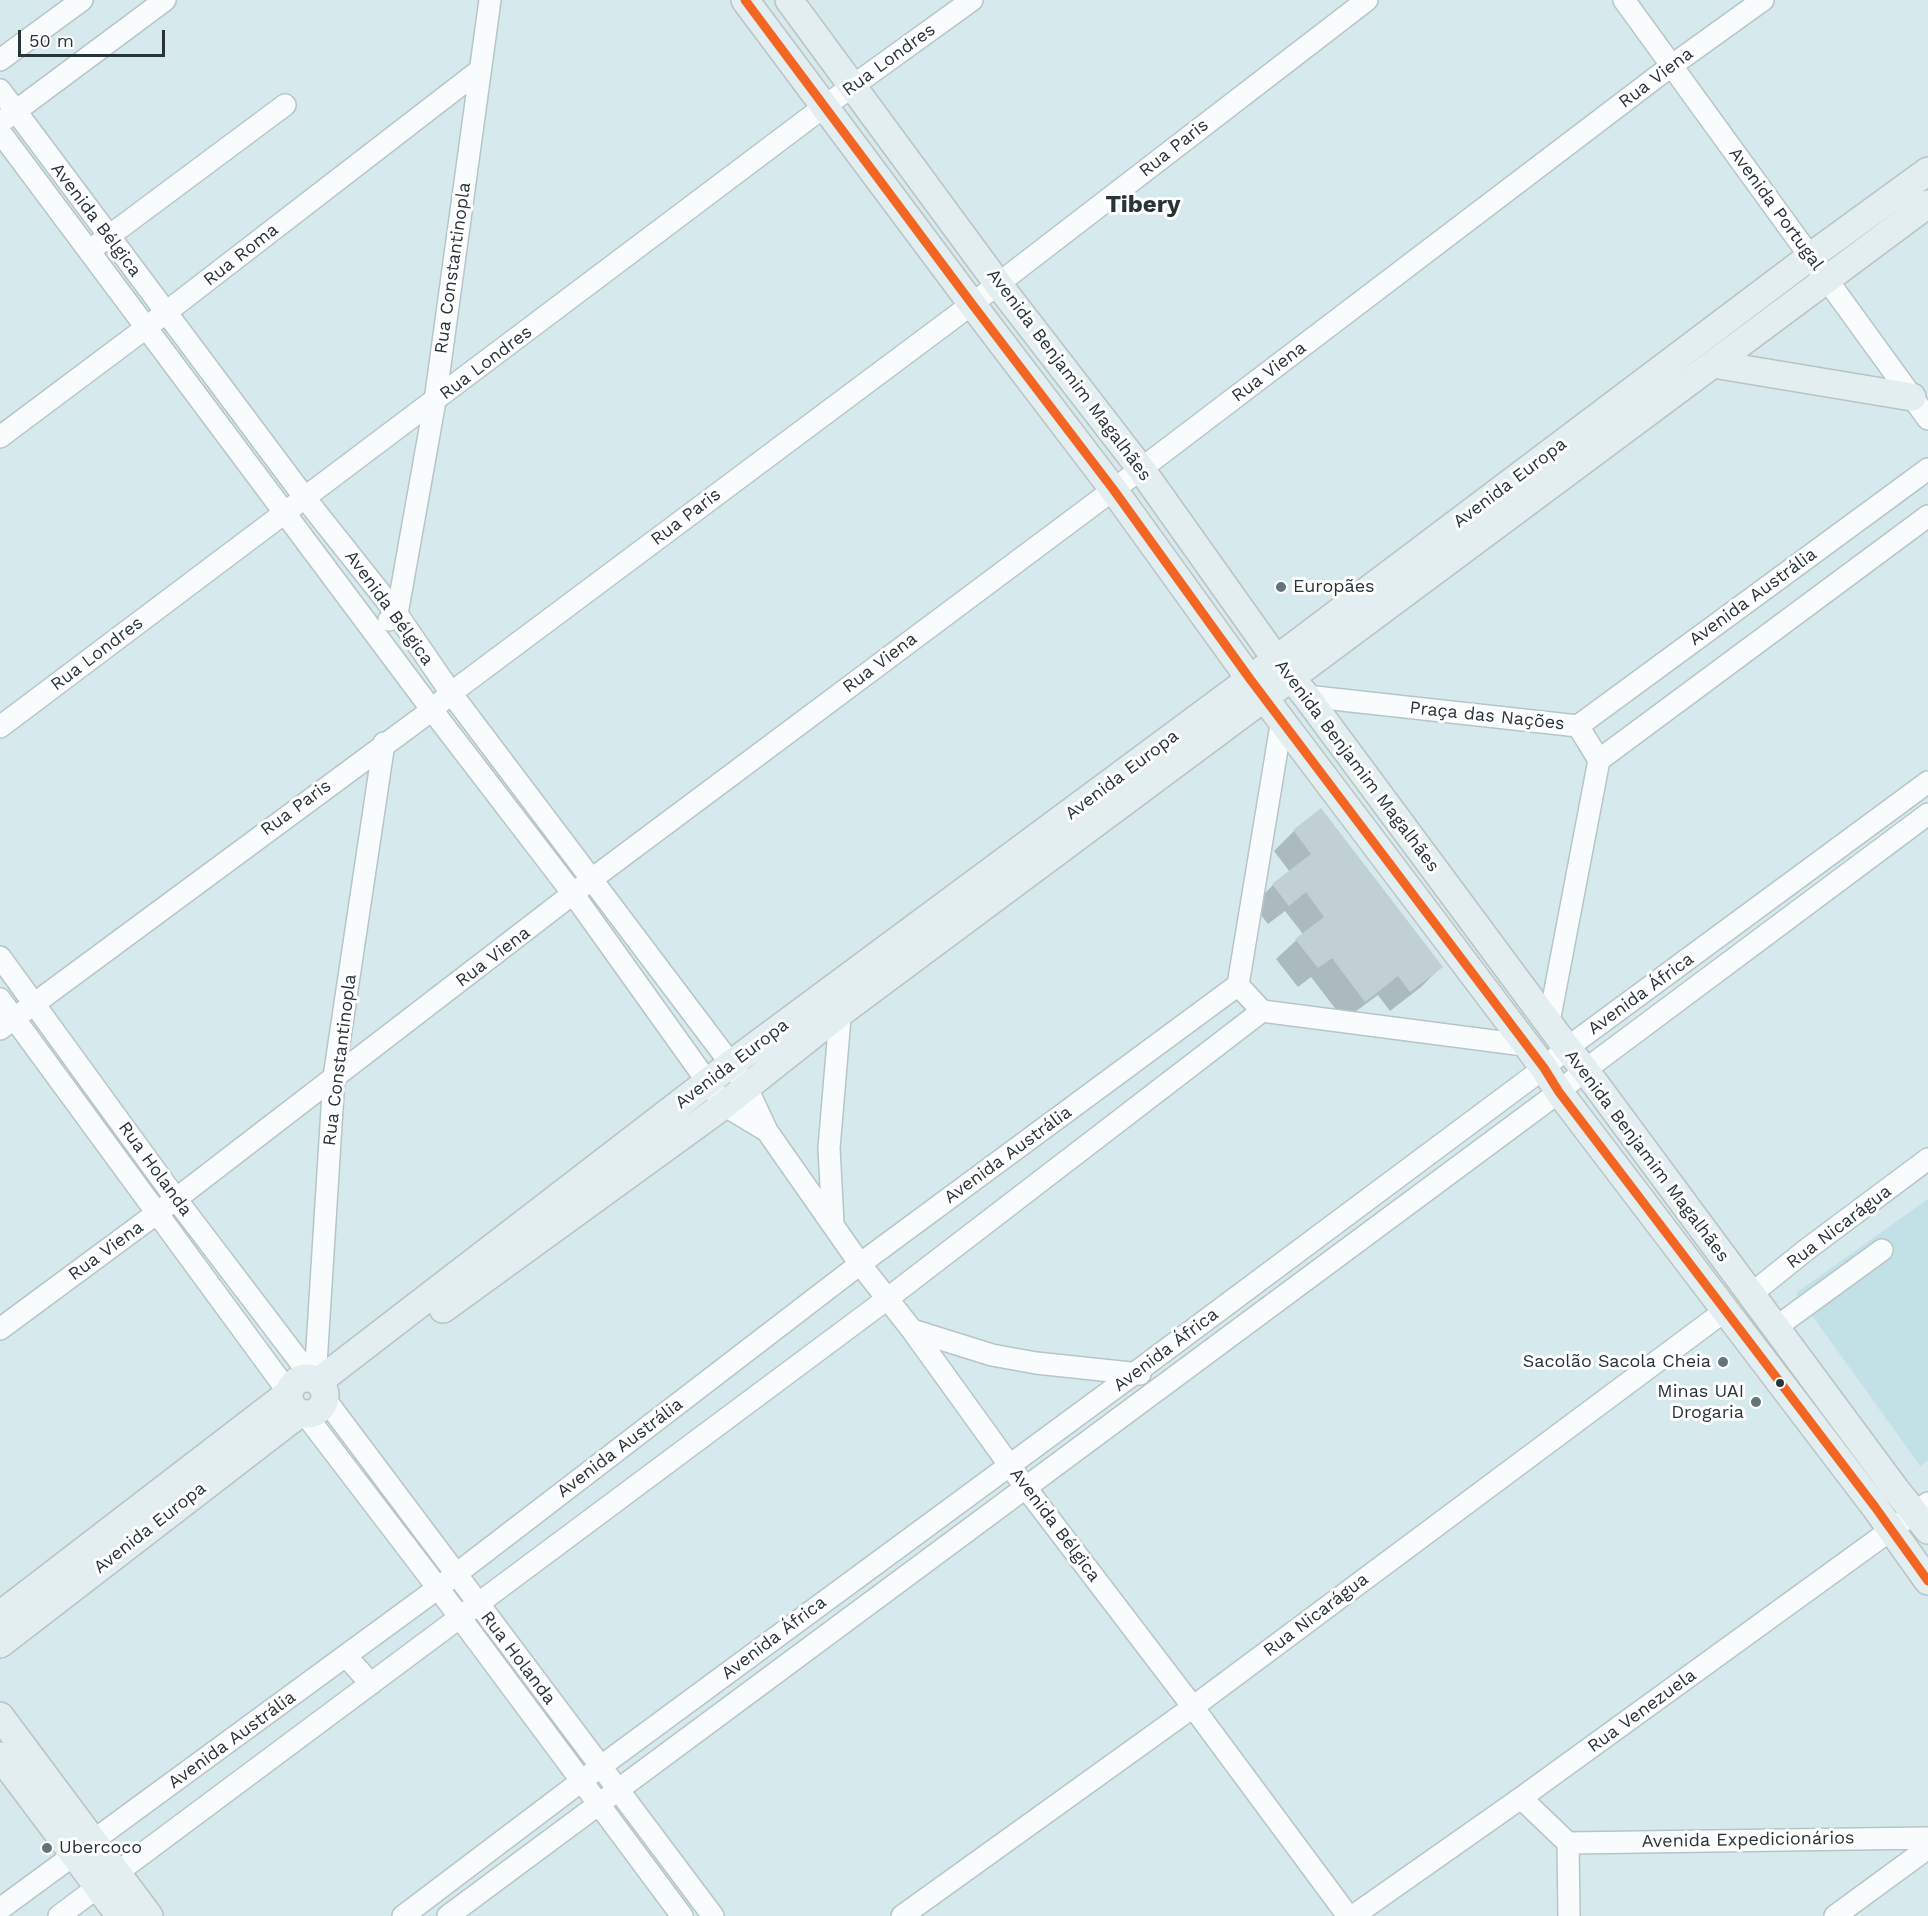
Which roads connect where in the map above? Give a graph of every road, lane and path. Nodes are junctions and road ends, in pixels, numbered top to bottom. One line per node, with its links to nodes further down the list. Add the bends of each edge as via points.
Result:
1 (82, 0): 10 (street)
2 (165, 0): 17 (street)
3 (490, 0): 12 (street, Rua Constantinopla)
4 (745, 0): 16 (main road, Avenida Benjamim Magalhães)
5 (789, 0): 13 (main road, Avenida Benjamim Magalhães)
6 (972, 0): 13 (street, Rua Londres)
7 (1367, 0): 25 (street, Rua Paris)
8 (1624, 0): 11 (street, Avenida Portugal)
9 (1762, 0): 11 (street, Rua Viena)
10 (0, 60)
11 (1671, 66): 23 (street, Avenida Portugal); 34 (street, Rua Viena)
12 (480, 70): 27 (street, Rua Roma); 31 (street, Rua Constantinopla)
13 (854, 85): 16 (street, Rua Londres); 25 (main road, Avenida Benjamim Magalhães)
14 (0, 90): 17 (street, Avenida Bélgica)
15 (285, 105): 21 (street)
16 (825, 106): 26 (main road, Avenida Benjamim Magalhães); 31 (street, Rua Londres)
17 (8, 117): 21 (street, Avenida Bélgica)
18 (0, 132): 22 (street, Avenida Bélgica)
19 (1928, 171): 23 (main road, Avenida Europa)
20 (1928, 204): 24 (main road, Avenida Europa)
21 (108, 236): 22 (street); 27 (street, Avenida Bélgica)
22 (89, 250): 28 (street, Avenida Bélgica)
23 (1811, 256): 24 (street, Avenida Portugal); 42 (main road, Avenida Europa)
24 (1827, 280): 29 (main road, Avenida Europa); 30 (street, Avenida Portugal)
25 (998, 284): 26 (street, Rua Paris); 34 (main road, Avenida Benjamim Magalhães)
26 (972, 304): 36 (main road, Avenida Benjamim Magalhães); 44 (street, Rua Paris)
27 (166, 312): 28 (street, Rua Roma); 37 (street, Avenida Bélgica)
28 (147, 327): 33 (street, Rua Roma); 38 (street, Avenida Bélgica)
29 (1713, 364): 30 (main road); 42 (main road, Avenida Europa)
30 (1912, 397): 32 (street, Avenida Portugal)
31 (435, 401): 37 (street, Rua Londres); 40 (street, Rua Constantinopla)
32 (1928, 419)
33 (0, 437)
34 (1141, 469): 36 (street, Rua Viena); 42 (main road, Avenida Benjamim Magalhães)
35 (1928, 469): 47 (street, Avenida Austrália)
36 (1113, 489): 43 (main road, Avenida Benjamim Magalhães); 55 (street, Rua Viena)
37 (305, 498): 38 (street, Rua Londres); 40 (street, Avenida Bélgica)
38 (286, 513): 41 (street, Avenida Bélgica); 48 (street, Rua Londres)
39 (1928, 516): 50 (street)
40 (397, 614): 41 (street); 44 (street, Avenida Bélgica)
41 (375, 631): 45 (street, Avenida Bélgica)
42 (1291, 678): 43 (main road, Avenida Europa); 47 (street, Praça das Nações); 52 (main road, Avenida Benjamim Magalhães)
43 (1258, 689): 46 (main road, Avenida Benjamim Magalhães); 58 (main road, Avenida Europa); 63 (main road, Avenida Europa)
44 (451, 693): 45 (street, Rua Paris); 55 (street, Avenida Bélgica)
45 (432, 710): 49 (street, Rua Paris); 56 (street, Avenida Bélgica)
46 (1282, 719): 54 (main road, Avenida Benjamim Magalhães); 59 (street)
47 (1578, 726): 50 (street, Praça das Nações)
48 (0, 727)
49 (384, 743): 61 (street, Rua Paris); 71 (street, Rua Constantinopla)
50 (1599, 760): 64 (street)
51 (1928, 782): 67 (street, Avenida África)
52 (1391, 811): 54 (main road); 64 (main road, Avenida Benjamim Magalhães)
53 (1928, 814): 70 (street, Avenida África)
54 (1363, 828): 66 (main road, Avenida Benjamim Magalhães)
55 (592, 879): 56 (street, Rua Viena); 68 (street, Avenida Bélgica)
56 (574, 896): 71 (street, Rua Viena); 72 (street, Avenida Bélgica)
57 (0, 957): 61 (street, Rua Holanda)
58 (847, 979): 63 (street); 68 (main road, Avenida Europa)
59 (1238, 985): 62 (street); 83 (street, Avenida Austrália)
60 (0, 999): 65 (street, Rua Holanda)
61 (34, 1002): 65 (street, Rua Paris); 78 (street, Rua Holanda)
62 (1262, 1011): 66 (street); 86 (street, Avenida Austrália)
63 (839, 1014): 73 (main road, Avenida Europa); 80 (street, via 829,1148)
64 (1549, 1022): 67 (main road, Avenida Benjamim Magalhães)
65 (7, 1023): 79 (street, Rua Holanda)
66 (1524, 1045): 69 (main road, Avenida Benjamim Magalhães)
67 (1567, 1048): 69 (street, Avenida África); 70 (main road, Avenida Benjamim Magalhães)
68 (731, 1064): 72 (main road, Avenida Europa); 73 (street, Avenida Bélgica)
69 (1544, 1068): 74 (main road, Avenida Benjamim Magalhães); 82 (street, Avenida África)
70 (1585, 1070): 74 (street, Avenida África); 85 (main road, Avenida Benjamim Magalhães)
71 (334, 1077): 78 (street, Rua Viena); 93 (street, Rua Constantinopla)
72 (707, 1082): 75 (street, Avenida Bélgica); 93 (main road, Avenida Europa)
73 (746, 1086): 75 (main road, Avenida Europa); 76 (street, Avenida Bélgica)
74 (1559, 1092): 84 (street, Avenida África); 87 (main road, Avenida Benjamim Magalhães)
75 (724, 1105): 76 (street, Avenida Bélgica); 93 (main road, Avenida Europa)
76 (767, 1131): 80 (street, Avenida Bélgica)
77 (1928, 1159): 85 (street, Rua Nicarágua)
78 (176, 1199): 79 (street, Rua Viena); 93 (street, Rua Holanda)
79 (157, 1213): 89 (street, Rua Viena); 93 (street, Rua Holanda)
80 (833, 1224): 83 (street, Avenida Bélgica)
81 (1882, 1250): 88 (street)
82 (1283, 1262): 84 (street); 91 (street, Avenida África)
83 (860, 1264): 86 (street, Avenida Bélgica); 98 (street, Avenida Austrália)
84 (1300, 1284): 92 (street, Avenida África)
85 (1750, 1295): 88 (main road, Avenida Benjamim Magalhães)
86 (887, 1299): 90 (street, Avenida Bélgica); 101 (street, Avenida Austrália)
87 (1726, 1310): 97 (main road, Avenida Benjamim Magalhães); 107 (street, Rua Nicarágua)
88 (1775, 1328): 96 (main road, Avenida Benjamim Magalhães, via 1896,1490)
89 (0, 1329)
90 (912, 1330): 91 (street, via 992,1355); 94 (street, Avenida Bélgica)
91 (1135, 1373): 92 (street); 94 (street, Avenida África)
92 (1174, 1377): 95 (street, Avenida África)
93 (309, 1394): 98 (street, Rua Holanda); 100 (street, Rua Holanda); 102 (main road, Avenida Europa); 104 (main road, Avenida Europa)
94 (1009, 1464): 95 (street, Avenida Bélgica); 110 (street, Avenida África)
95 (1026, 1488): 107 (street, Avenida Bélgica); 112 (street, Avenida África)
96 (1924, 1515): 97 (street, Rua Venezuela)
97 (1891, 1530): 99 (main road, Avenida Benjamim Magalhães); 113 (street, Rua Venezuela)
98 (456, 1574): 100 (street, Avenida Austrália); 101 (street, Rua Holanda)
99 (1928, 1581)
100 (438, 1588): 103 (street, Rua Holanda); 105 (street, Avenida Austrália)
101 (478, 1604): 103 (street, Avenida Austrália); 110 (street, Rua Holanda)
102 (0, 1615)
103 (460, 1617): 106 (street, Avenida Austrália); 111 (street, Rua Holanda)
104 (0, 1644)
105 (346, 1656): 106 (street); 117 (street, Avenida Austrália)
106 (371, 1684): 119 (street, Avenida Austrália)
107 (1193, 1707): 128 (street, Rua Nicarágua); 129 (street, Avenida Bélgica)
108 (0, 1716): 117 (main road)
109 (0, 1756): 117 (main road)
110 (600, 1767): 111 (street, Avenida África); 112 (street, Rua Holanda)
111 (581, 1782): 114 (street, Rua Holanda); 124 (street, Avenida África)
112 (618, 1789): 114 (street, Avenida África); 127 (street, Rua Holanda)
113 (1521, 1798): 116 (street); 130 (street, Rua Venezuela)
114 (598, 1803): 125 (street, Avenida África); 126 (street, Rua Holanda)
115 (1928, 1838): 116 (street, Avenida Expedicionários)
116 (1568, 1843): 131 (street)
117 (84, 1848): 119 (main road); 120 (street, Avenida Austrália)
118 (1928, 1848): 132 (street)
119 (108, 1879): 121 (street, Avenida Austrália); 122 (main road); 123 (main road)
120 (0, 1909)
121 (59, 1916)
122 (120, 1916)
123 (150, 1916)
124 (403, 1916)
125 (448, 1916)
126 (681, 1916)
127 (713, 1916)
128 (902, 1916)
129 (1348, 1916)
130 (1353, 1916)
131 (1569, 1916)
132 (1834, 1916)

